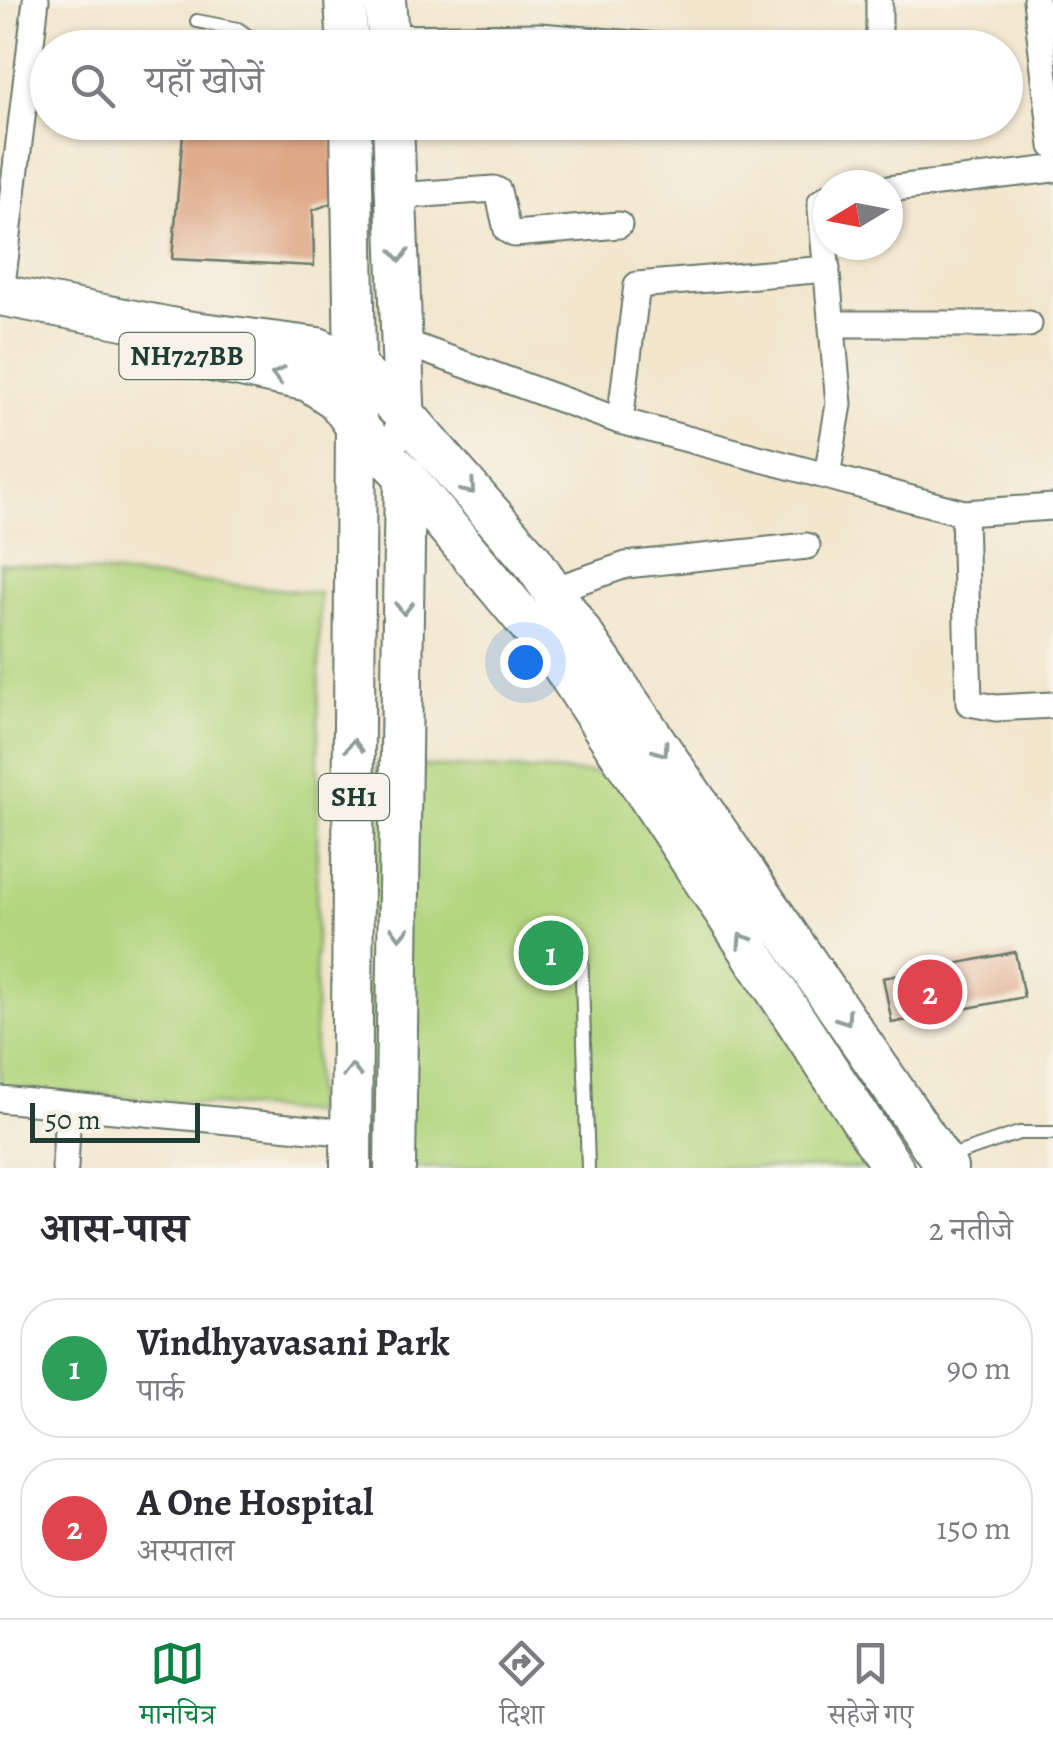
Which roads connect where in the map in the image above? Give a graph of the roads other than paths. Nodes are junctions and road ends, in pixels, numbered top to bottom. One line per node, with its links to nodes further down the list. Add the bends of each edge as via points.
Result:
1 (36, 0): 6 (street)
2 (345, 0): 8 (main road)
3 (879, 0): 9 (street)
4 (1036, 0): 13 (street)
5 (197, 21): 7 (lane)
6 (32, 30)
7 (239, 30)
8 (347, 30)
9 (879, 30)
10 (30, 50): 20 (street)
11 (350, 140): 25 (main road)
12 (394, 140): 16 (main road)
13 (1053, 146)
14 (1053, 169): 15 (street)
15 (903, 187)
16 (398, 196): 17 (street, via 494,188 514,234); 23 (main road, one-way to 23)
17 (620, 224)
18 (826, 260): 19 (street)
19 (827, 268): 21 (street); 27 (street, via 637,284)
20 (0, 303): 24 (main road, NH727BB)
21 (834, 324): 22 (street); 30 (street, via 839,404)
22 (1029, 324)
23 (402, 342): 26 (main road); 27 (street)
24 (184, 343): 25 (main road, NH727BB, via 318,348); 28 (main road, NH727BB, one-way to 24, via 337,400 309,381)
25 (355, 367): 26 (main road, NH727BB); 28 (main road)
26 (405, 414): 29 (main road); 34 (main road, one-way to 34)
27 (620, 421): 30 (street)
28 (356, 426): 29 (main road, NH727BB); 40 (main road, SH1, one-way to 28)
29 (405, 476): 43 (main road, SH1, one-way to 43); 45 (main road, one-way to 29, via 560,662)
30 (826, 476): 32 (street)
31 (1053, 508): 32 (street)
32 (964, 513): 35 (street, via 969,703)
33 (807, 546): 34 (street, via 626,565)
34 (552, 590): 41 (main road, one-way to 41)
35 (1053, 704)
36 (582, 946): 44 (lane)
37 (0, 1099): 38 (street)
38 (68, 1107): 40 (street); 42 (street)
39 (1053, 1133): 41 (lane, via 1019,1133)
40 (351, 1150)
41 (944, 1164)
42 (66, 1168)
43 (395, 1168)
44 (588, 1168)
45 (893, 1168)

